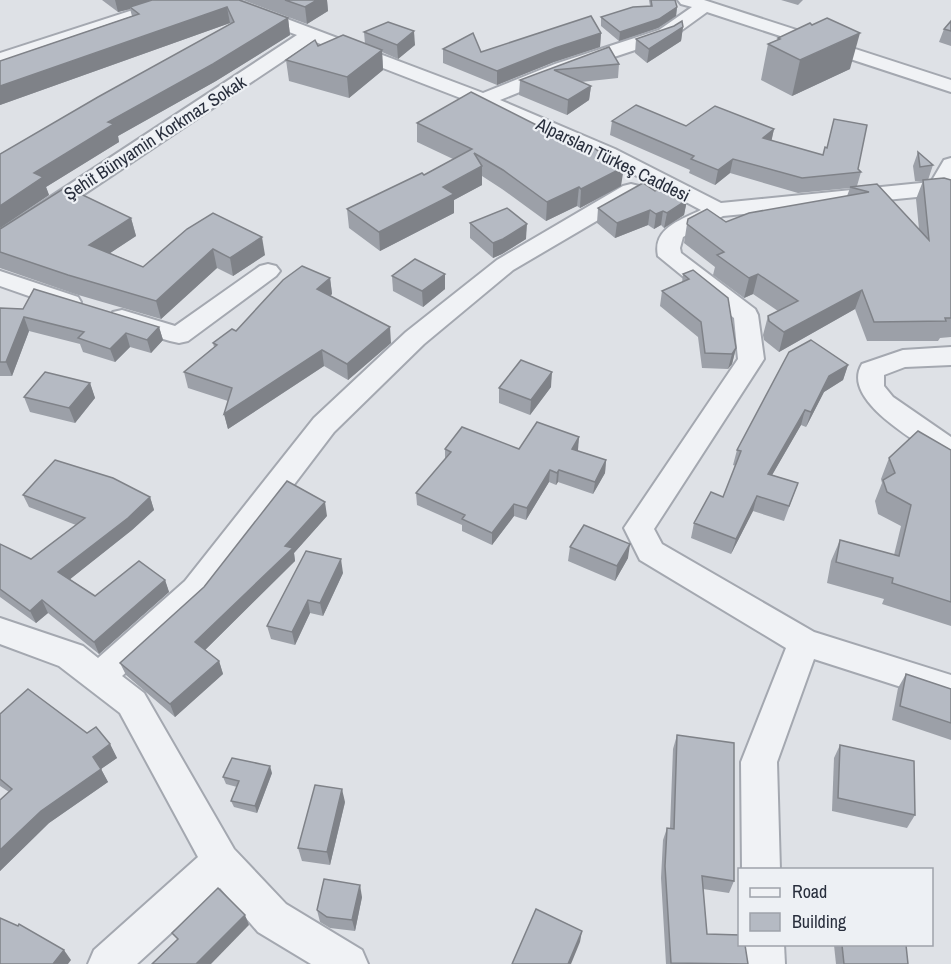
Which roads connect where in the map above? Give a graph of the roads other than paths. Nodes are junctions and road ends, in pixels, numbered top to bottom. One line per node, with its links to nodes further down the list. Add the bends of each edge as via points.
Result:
1 (181, 0): 6 (street)
2 (221, 0): 5 (street, Alparslan Türkeş Caddesi)
3 (734, 0): 7 (street)
4 (696, 3): 8 (street); 9 (street, via 695,15 665,34 562,68)
5 (310, 35): 9 (street, Alparslan Türkeş Caddesi); 14 (street, Şehit Bünyamin Korkmaz Sokak)
6 (0, 60)
7 (951, 69)
8 (951, 86)
9 (483, 100): 11 (street, Alparslan Türkeş Caddesi, via 608,153)
10 (951, 164): 12 (street)
11 (654, 179): 13 (street, Alparslan Türkeş Caddesi); 21 (street, via 505,265 415,339 324,425 196,590)
12 (945, 190): 13 (street)
13 (718, 210): 20 (street, via 673,233 668,248 670,256 746,315 751,359 639,528 651,552)
14 (0, 240)
15 (268, 271): 16 (street, via 179,335)
16 (0, 278)
17 (951, 356): 18 (street, via 903,359 871,370 872,387 884,405)
18 (951, 451)
19 (0, 631): 21 (street, via 71,656)
20 (804, 642): 22 (street); 24 (street, via 759,762)
21 (99, 677): 23 (street, via 132,703)
22 (951, 689)
23 (221, 862): 26 (street); 27 (street, via 272,918)
24 (761, 868)
25 (764, 946): 28 (street)
26 (108, 964)
27 (348, 964)
28 (765, 964)

